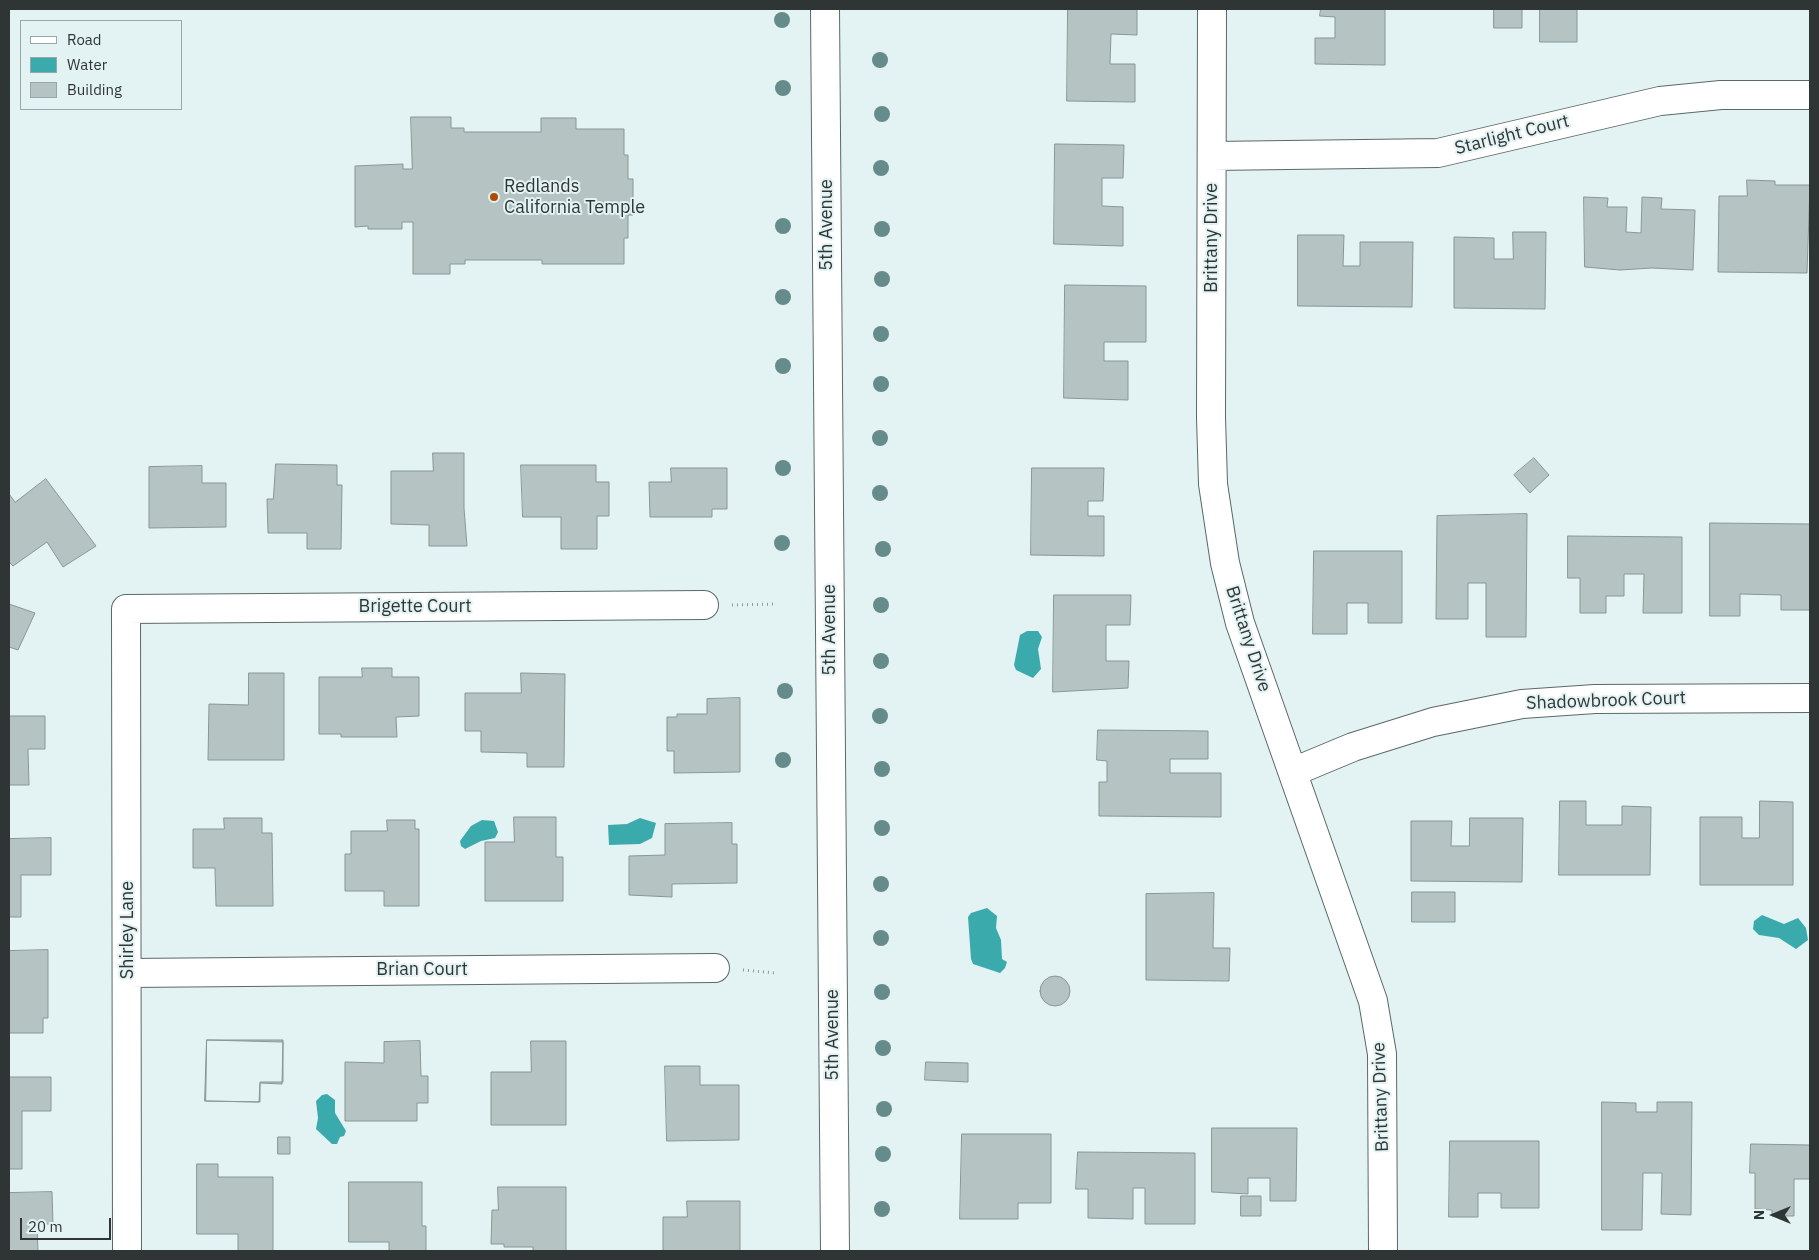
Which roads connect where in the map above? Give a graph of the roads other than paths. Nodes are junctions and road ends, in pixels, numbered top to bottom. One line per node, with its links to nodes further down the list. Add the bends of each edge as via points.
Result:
1 (825, 9): 12 (street, 5th Avenue)
2 (1212, 9): 4 (street, Brittany Drive)
3 (1810, 95): 4 (street, Starlight Court, via 1721,95 1660,101 1438,153)
4 (1212, 156): 8 (street, Brittany Drive, via 1213,484 1225,563 1240,623)
5 (704, 605): 6 (street, Brigette Court)
6 (126, 609): 10 (street, Shirley Lane)
7 (1810, 698): 8 (street, Shadowbrook Court, via 1595,698 1522,704 1433,722 1353,747)
8 (1293, 772): 13 (street, Brittany Drive, via 1373,1001 1382,1054)
9 (715, 968): 10 (street, Brian Court)
10 (128, 972): 11 (street, Shirley Lane)
11 (127, 1251)
12 (834, 1251)
13 (1383, 1251)

